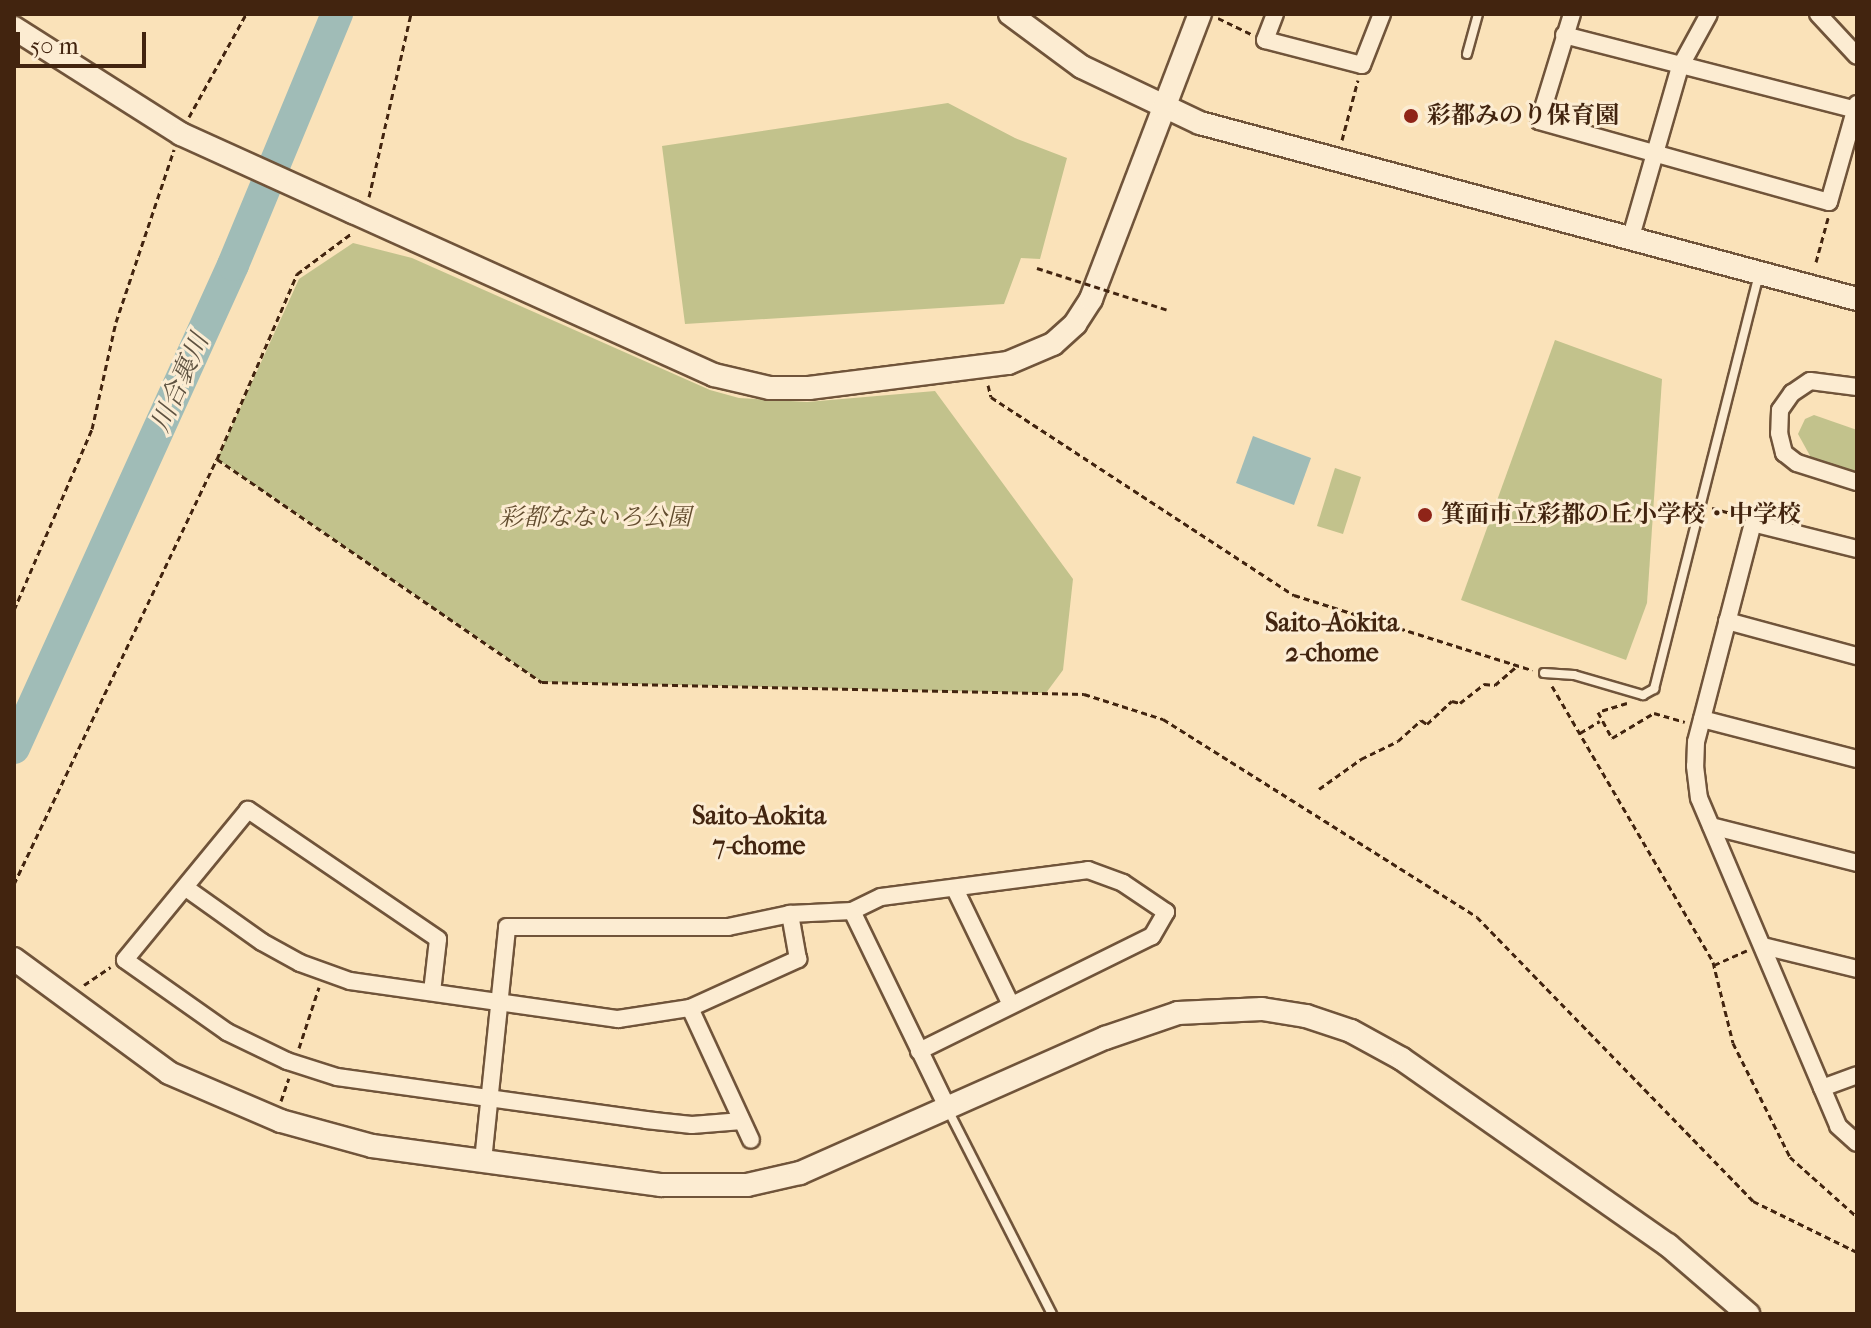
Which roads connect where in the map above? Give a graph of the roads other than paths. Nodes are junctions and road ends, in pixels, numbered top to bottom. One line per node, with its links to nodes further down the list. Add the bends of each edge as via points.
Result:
1 (1010, 14): 15 (street, via 1082,67)
2 (1275, 14): 3 (street, via 1265,40 1362,65)
3 (1382, 14)
4 (1478, 14): 11 (lane)
5 (1572, 14): 10 (street)
6 (1709, 14): 13 (street)
7 (1818, 14): 12 (street)
8 (1209, 16): 15 (street)
9 (14, 28): 15 (street, via 183,135 738,382 809,388 1008,363 1053,344 1091,299)
10 (1564, 35): 13 (street); 16 (street, via 1539,121)
11 (1467, 54)
12 (1857, 56)
13 (1680, 67): 14 (street); 16 (street)
14 (1855, 106): 16 (street, via 1829,202)
15 (1165, 107): 17 (street, via 1200,123)
16 (1653, 153): 17 (street)
17 (1630, 240): 18 (street)
18 (1759, 275): 19 (street); 25 (lane, via 1654,689 1643,695 1574,675)
19 (1857, 299)
20 (1857, 387): 21 (street, via 1810,381 1780,410 1779,433 1784,453 1797,463)
21 (1857, 482)
22 (1857, 549): 23 (street, via 1753,523)
23 (1727, 621): 24 (street); 26 (street)
24 (1857, 656)
25 (1544, 673)
26 (1701, 723): 27 (street); 28 (street, via 1695,766 1699,798)
27 (1857, 759)
28 (1711, 826): 29 (street); 34 (street)
29 (1857, 863)
30 (186, 888): 37 (street, via 262,942 324,972 350,981); 37 (street, via 248,810 438,939); 44 (street, via 125,960 227,1032 294,1063 337,1077)
31 (955, 889): 32 (street, via 881,897); 38 (street); 38 (street, via 1088,870 1123,883 1166,912 1152,936)
32 (852, 911): 33 (street); 41 (street)
33 (790, 914): 39 (street, via 728,927 507,927); 40 (street, via 798,959)
34 (1763, 946): 36 (street); 43 (street)
35 (14, 959): 49 (street, via 169,1073 234,1104 372,1146)
36 (1857, 968)
37 (432, 992): 39 (street)
38 (1010, 1003): 41 (street)
39 (497, 1006): 40 (street, via 618,1019); 44 (street)
40 (690, 1008): 46 (street)
41 (919, 1051): 45 (street)
42 (1857, 1075): 43 (street)
43 (1822, 1088): 48 (street, via 1838,1126)
44 (486, 1099): 46 (street, via 692,1125); 49 (street)
45 (948, 1109): 49 (street, via 845,1157 747,1185 661,1185); 50 (lane); 51 (street, via 1105,1038 1178,1013 1262,1009 1306,1016 1351,1031 1402,1059 1620,1210)
46 (742, 1121): 47 (street)
47 (751, 1140)
48 (1857, 1143)
49 (483, 1161)
50 (1052, 1314)
51 (1748, 1314)

